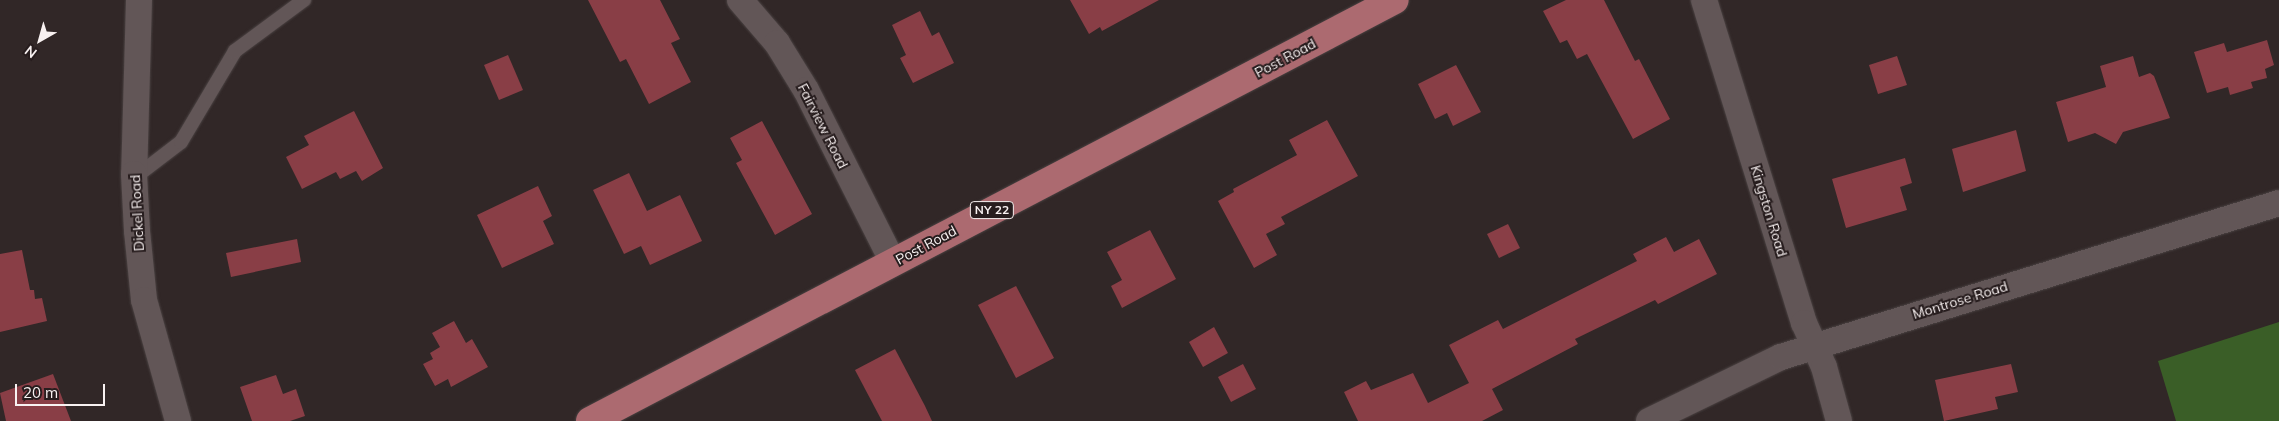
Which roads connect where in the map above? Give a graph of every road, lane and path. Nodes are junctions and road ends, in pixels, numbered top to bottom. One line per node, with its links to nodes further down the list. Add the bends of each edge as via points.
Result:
1 (139, 0): 6 (street, Dickel Road)
2 (304, 0): 6 (lane, via 235,51 181,142)
3 (740, 0): 8 (street, Fairview Road, via 777,43 806,90)
4 (1395, 0): 8 (main road, Post Road / NY 22)
5 (1704, 0): 9 (street, Kingston Road, via 1804,323)
6 (134, 178): 10 (street, Dickel Road, via 144,300)
7 (2279, 203): 9 (street, Montrose Road)
8 (893, 262): 11 (main road, Post Road / NY 22)
9 (1814, 346): 12 (street, Montrose Road, via 1781,358); 13 (street, Kingston Road, via 1824,367)
10 (178, 421)
11 (590, 421)
12 (1649, 421)
13 (1839, 421)

